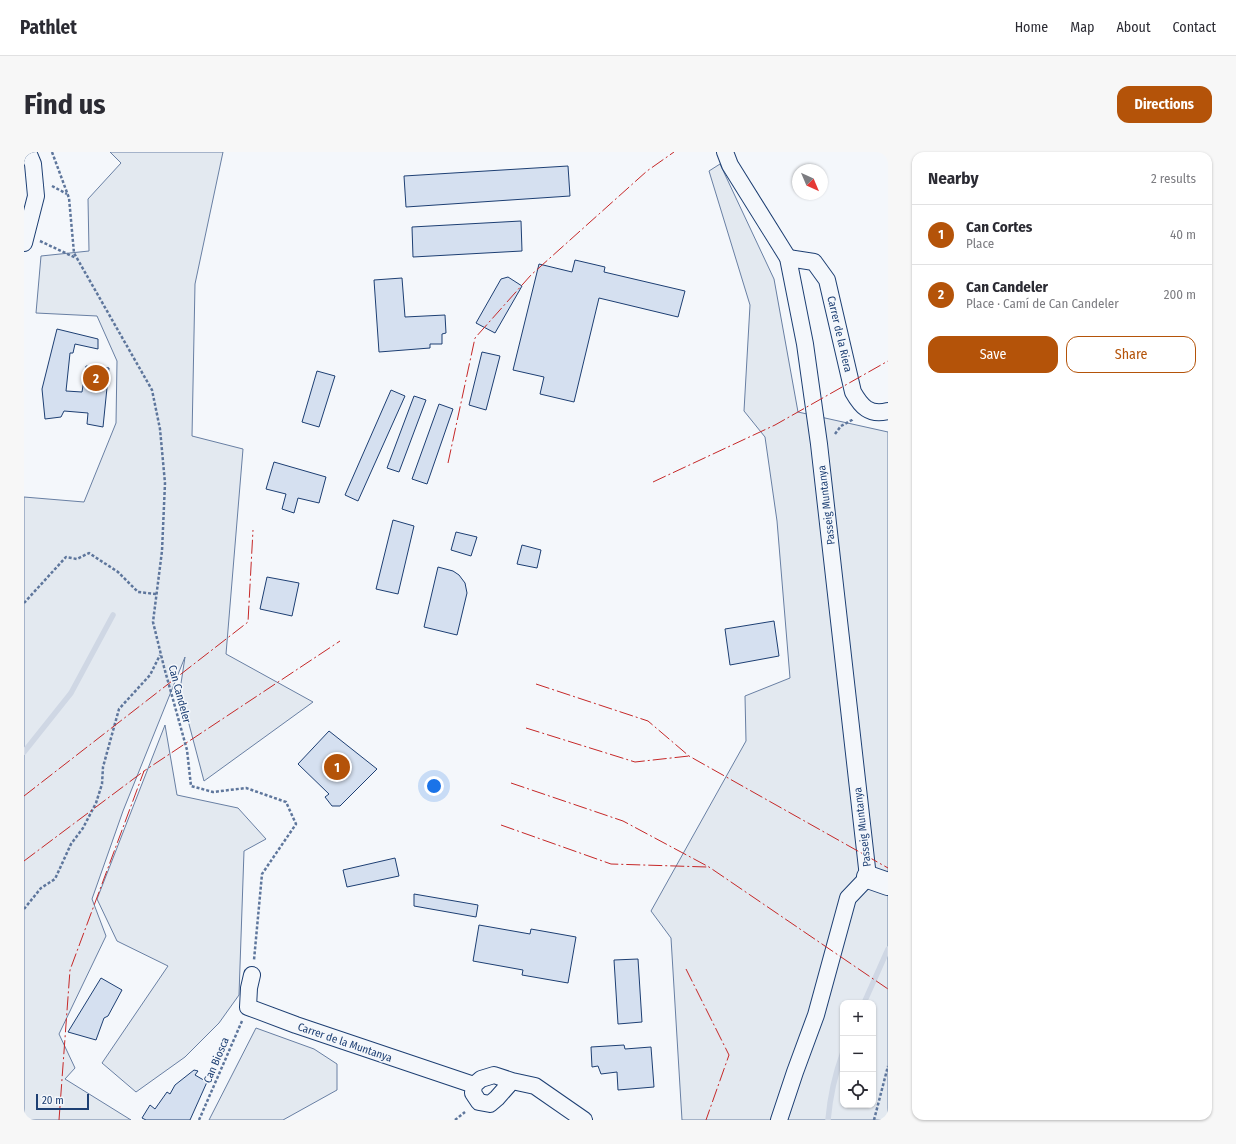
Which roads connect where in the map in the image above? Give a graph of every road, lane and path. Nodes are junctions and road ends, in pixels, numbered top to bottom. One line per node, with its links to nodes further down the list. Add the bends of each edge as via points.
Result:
1 (28, 152): 4 (street, via 33,164 36,196)
2 (52, 152): 5 (path, Can Candeler, via 69,198)
3 (725, 152): 6 (street, Passeig Muntanya, via 730,165)
4 (24, 243): 5 (path, via 39,241)
5 (76, 258): 10 (path, Can Candeler, via 152,390 160,429 165,483 162,551)
6 (788, 258): 7 (street, Carrer de la Riera, via 814,262 827,280 853,392); 13 (street, Passeig Muntanya, via 805,344 819,444)
7 (861, 405): 8 (street, via 873,411); 9 (path, via 852,420 841,426)
8 (888, 411)
9 (832, 440)
10 (156, 594): 11 (path, via 138,592 118,572 88,553 77,559 66,557); 12 (path, Can Candeler, via 153,622)
11 (24, 602)
12 (161, 655): 15 (path, via 150,675 119,709 103,767 102,784 96,803 83,828 71,844 55,879 41,888); 16 (path, Can Candeler, via 187,750 191,786 214,792 246,788 286,802 296,824 262,874)
13 (868, 877): 14 (street, Passeig Muntanya); 23 (street, Passeig Muntanya, via 848,898 816,1015)
14 (888, 884)
15 (24, 909)
16 (252, 975): 17 (street)
17 (248, 1007): 20 (street, Carrer de la Muntanya); 21 (path, Can Biosca)
18 (888, 1066): 24 (path)
19 (512, 1081): 20 (street, via 494,1075 481,1079); 20 (street, via 490,1104 479,1102 473,1093); 22 (street, via 535,1086)
20 (474, 1086)
21 (199, 1120)
22 (584, 1120)
23 (780, 1120)
24 (874, 1120)

